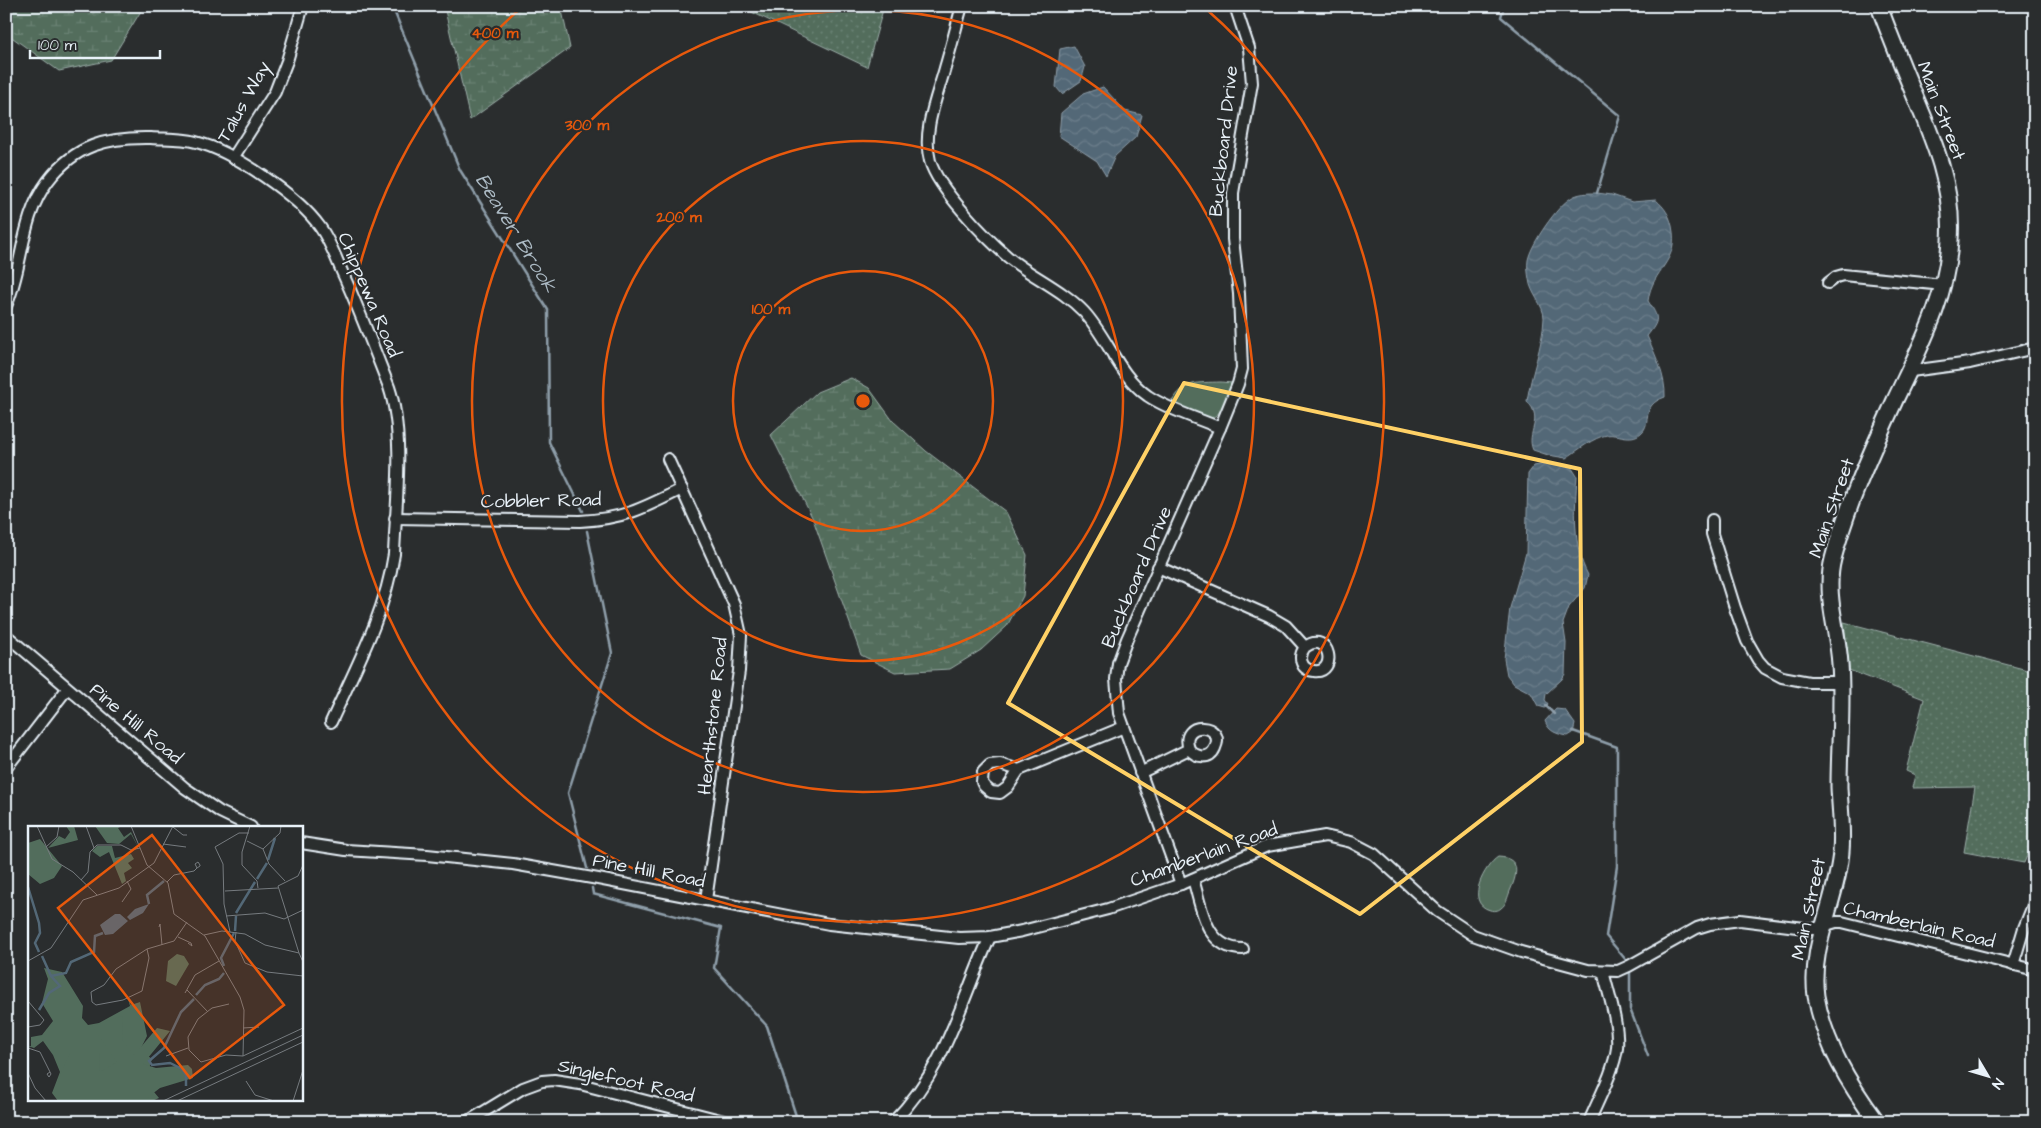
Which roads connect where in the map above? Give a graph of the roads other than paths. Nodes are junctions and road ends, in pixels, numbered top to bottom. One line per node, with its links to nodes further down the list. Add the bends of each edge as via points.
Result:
1 (303, 6): 5 (street, Talus Way, via 275,92)
2 (962, 6): 11 (street, via 928,135 930,160 941,185 1008,257 1057,289 1085,313 1137,387 1159,402)
3 (1235, 6): 11 (street, Buckboard Drive, via 1249,48 1252,83 1233,193 1242,360 1238,384)
4 (1879, 6): 7 (main road, Main Street, via 1942,162 1951,238)
5 (233, 158): 8 (street, Chippewa Road, via 191,141 132,138 103,142 76,154 53,175 33,204 16,278); 14 (street, Chippewa Road, via 305,210 320,227 338,262 393,400 397,429)
6 (1828, 283): 7 (street, via 1843,275)
7 (1944, 285): 10 (main road, Main Street)
8 (6, 306)
9 (2035, 348): 10 (street, via 1970,363)
10 (1911, 371): 19 (main road, Main Street, via 1866,468 1833,559 1830,589)
11 (1220, 428): 16 (street, Buckboard Drive)
12 (668, 459): 13 (street, Hearthstone Road)
13 (682, 489): 14 (street, Cobbler Road, via 628,514 597,520); 31 (street, Hearthstone Road, via 734,604 741,635 739,670)
14 (395, 518): 21 (street, Chippewa Road, via 394,554 383,604)
15 (1712, 520): 19 (street, via 1712,534 1735,608 1758,660 1782,677 1810,682)
16 (1158, 567): 18 (street, via 1269,616 1286,626); 22 (street, Buckboard Drive, via 1118,663 1116,700)
17 (6, 635): 20 (street, Pine Hill Road)
18 (1305, 647)
19 (1841, 682): 33 (main road, Main Street, via 1841,850)
20 (67, 689): 24 (street); 27 (street, Pine Hill Road, via 196,796)
21 (331, 722)
22 (1124, 727): 25 (street); 26 (street, Buckboard Drive)
23 (1189, 749): 26 (street)
24 (6, 768)
25 (1020, 770)
26 (1140, 773): 30 (street, Buckboard Drive)
27 (249, 826)
28 (302, 843): 31 (street, Pine Hill Road, via 513,864)
29 (1193, 879): 30 (street, Chamberlain Road); 35 (street, via 1213,936 1228,947); 38 (street, Chamberlain Road, via 1267,846 1335,837 1374,854 1438,912 1473,936 1561,964)
30 (1181, 884): 34 (street, Chamberlain Road, via 1108,908)
31 (706, 900): 34 (street, Pine Hill Road, via 866,929 959,938)
32 (2035, 901): 36 (street)
33 (1824, 925): 36 (street, Chamberlain Road, via 1842,922); 38 (street, Chamberlain Road, via 1813,929 1740,920 1710,924 1629,966); 43 (main road, Main Street, via 1814,980 1820,1017 1843,1070)
34 (990, 937): 41 (street, via 946,1046 930,1076)
35 (1243, 949)
36 (2013, 965): 37 (street, Chamberlain Road)
37 (2035, 970)
38 (1603, 971): 42 (street, via 1617,1046)
39 (467, 1122): 40 (street, Singlefoot Road, via 523,1088 554,1080)
40 (728, 1122)
41 (892, 1122)
42 (1589, 1122)
43 (1877, 1122)

